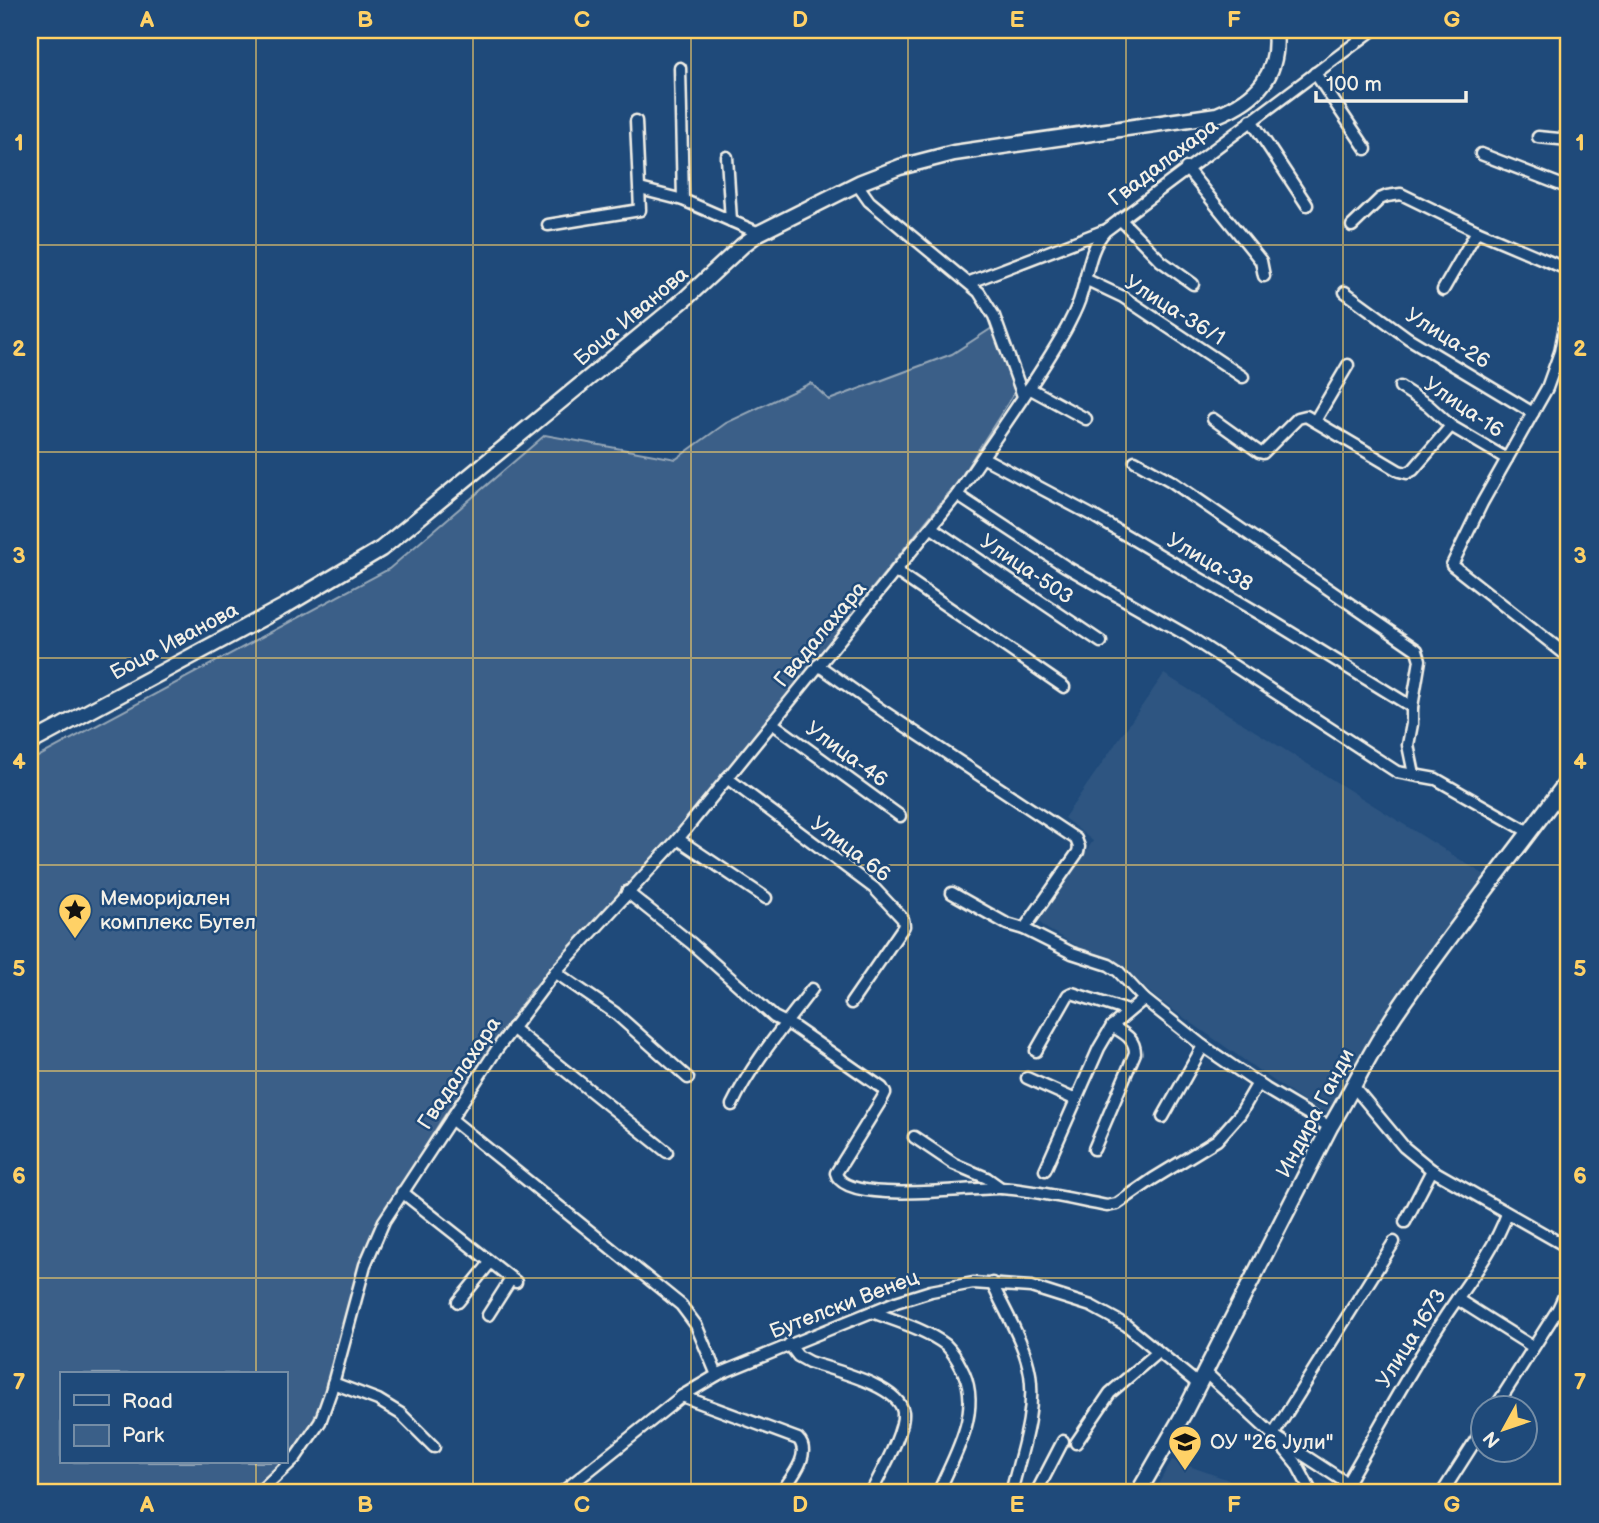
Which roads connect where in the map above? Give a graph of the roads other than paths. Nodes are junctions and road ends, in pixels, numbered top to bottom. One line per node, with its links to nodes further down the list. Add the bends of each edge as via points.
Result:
1 (1275, 30): 5 (street, Боца Иванова, via 1275,55)
2 (1373, 30): 4 (street, Гвадалахара)
3 (680, 68): 18 (street)
4 (1315, 73): 6 (street, Гвадалахара); 11 (street)
5 (1257, 90): 6 (street); 15 (street, Боца Иванова, via 1234,108 1205,117 954,153)
6 (1262, 112): 7 (street, Гвадалахара)
7 (1251, 120): 14 (street, Гвадалахара); 19 (street)
8 (636, 121): 17 (street)
9 (1538, 137): 10 (street)
10 (1569, 140)
11 (1366, 149)
12 (1481, 154): 16 (street)
13 (727, 157): 21 (street)
14 (1186, 168): 20 (street, Гвадалахара); 28 (street, via 1261,261)
15 (857, 184): 26 (street, Боца Иванова); 30 (street, via 882,213)
16 (1569, 188)
17 (640, 189): 18 (street); 22 (street, via 640,210)
18 (682, 200): 21 (street)
19 (1307, 205)
20 (1120, 219): 24 (street, Гвадалахара); 31 (street, via 1161,261)
21 (731, 221): 26 (street)
22 (548, 225)
23 (1352, 226): 25 (street, via 1380,199 1401,194)
24 (1105, 231): 29 (street, Гвадалахара, via 1094,247); 30 (street)
25 (1477, 231): 27 (street); 32 (street)
26 (759, 233): 58 (street, Боца Иванова, via 381,549)
27 (1569, 270)
28 (1264, 276)
29 (1085, 279): 38 (street, Улица-36/1, via 1123,297); 40 (street, Гвадалахара, via 1066,328)
30 (970, 282): 40 (street, via 995,316)
31 (1193, 284)
32 (1443, 290)
33 (1345, 292): 41 (street, Улица-26, via 1408,338)
34 (1569, 305): 35 (street)
35 (1560, 352): 36 (street); 41 (street)
36 (1569, 358)
37 (1348, 365): 44 (street)
38 (1243, 377)
39 (1400, 387): 45 (street, Улица-16)
40 (1026, 392): 42 (street); 46 (street, Гвадалахара)
41 (1533, 413): 47 (street)
42 (1087, 419)
43 (1213, 419): 44 (street, via 1263,453 1298,418)
44 (1315, 421): 45 (street, via 1407,473)
45 (1451, 426): 47 (street, Улица-16)
46 (984, 458): 49 (street, Гвадалахара); 56 (street, Улица-38, via 1127,536)
47 (1507, 459): 53 (street, via 1452,565)
48 (1135, 461): 56 (street, via 1417,650 1420,660)
49 (957, 495): 50 (street, Гвадалахара); 59 (street, via 1065,566 1188,636 1397,772)
50 (932, 528): 51 (street, Гвадалахара); 52 (street, Улица-503)
51 (897, 572): 54 (street, Гвадалахара); 55 (street)
52 (1101, 642)
53 (1569, 657)
54 (818, 665): 57 (street, Гвадалахара); 68 (street, via 1076,839 1078,852)
55 (1064, 687)
56 (1412, 707): 59 (street, via 1408,745)
57 (772, 723): 60 (street, Гвадалахара); 62 (street, Улица-46)
58 (30, 743)
59 (1414, 774): 63 (street, via 1436,779)
60 (727, 778): 64 (street, Гвадалахара); 72 (street, Улица 66, via 874,888 903,919 904,926)
61 (1569, 779): 63 (street, Индира Ганди)
62 (900, 816)
63 (1530, 832): 82 (street, Индира Ганди, via 1400,1007)
64 (678, 839): 65 (street, Гвадалахара); 67 (street)
65 (627, 892): 69 (street, Гвадалахара); 74 (street)
66 (952, 893): 68 (street, via 992,917)
67 (766, 898)
68 (1024, 929): 71 (street, via 1109,965)
69 (555, 971): 76 (street, Гвадалахара); 79 (street, via 624,1020)
70 (812, 989): 74 (street)
71 (1144, 999): 73 (street); 77 (street)
72 (851, 1003)
73 (1128, 1011): 75 (street); 78 (street, via 1072,993)
74 (784, 1024): 84 (street); 93 (street, via 873,1080 885,1093 836,1172 840,1181 890,1193)
75 (1112, 1026): 83 (street); 89 (street, via 1130,1038 1135,1053)
76 (512, 1028): 86 (street, Гвадалахара); 90 (street)
77 (1203, 1045): 81 (street); 85 (street)
78 (1036, 1051)
79 (688, 1078)
80 (1027, 1078): 83 (street)
81 (1258, 1083): 87 (street); 93 (street, via 1217,1140 1117,1204)
82 (1354, 1087): 87 (street, Индира Ганди); 92 (street, via 1404,1147)
83 (1076, 1100): 91 (street)
84 (732, 1105)
85 (1163, 1117)
86 (451, 1119): 94 (street, Гвадалахара); 109 (street, via 681,1305 696,1325)
87 (1329, 1127): 110 (street, Индира Ганди)
88 (914, 1137): 93 (street)
89 (1094, 1149)
90 (667, 1152)
91 (1045, 1170)
92 (1432, 1170): 95 (street); 96 (street)
93 (1002, 1188)
94 (402, 1192): 99 (street); 111 (street, Гвадалахара, via 365,1265)
95 (1507, 1214): 98 (street); 102 (street, Улица 1673, via 1487,1256)
96 (1405, 1222)
97 (1394, 1242): 114 (street)
98 (1569, 1248)
99 (490, 1263): 103 (street); 105 (street, via 514,1281)
100 (992, 1283): 104 (street, Бутелски Венец, via 931,1291); 108 (street, Бутелски Венец, via 1031,1287 1091,1306 1126,1325); 125 (street, via 1030,1373 1031,1406)
101 (1569, 1285): 107 (street)
102 (1457, 1299): 107 (street); 119 (street, Улица 1673)
103 (458, 1302)
104 (873, 1312): 106 (street, Бутелски Венец); 124 (street, via 947,1346 966,1376 970,1398 967,1423)
105 (488, 1315)
106 (789, 1344): 109 (street, Бутелски Венец); 123 (street, via 809,1362 888,1390 901,1404 900,1429)
107 (1533, 1346): 112 (street)
108 (1158, 1352): 110 (street, Бутелски Венец); 116 (street, via 1110,1393)
109 (717, 1375): 113 (street, Бутелски Венец)
110 (1201, 1378): 114 (street, Бутелски Венец); 127 (street, Индира Ганди)
111 (333, 1383): 117 (street, via 401,1414); 120 (street, Гвадалахара, via 325,1412 302,1450)
112 (1504, 1394)
113 (682, 1396): 121 (street, Бутелски Венец); 122 (street, via 798,1439 804,1450)
114 (1273, 1435): 119 (street, Бутелски Венец); 128 (street)
115 (1063, 1441): 126 (street)
116 (1076, 1443)
117 (434, 1447)
118 (1470, 1448): 130 (street)
119 (1347, 1483): 129 (street, Бутелски Венец)
120 (258, 1493)
121 (561, 1493)
122 (781, 1493)
123 (871, 1493)
124 (938, 1493)
125 (1011, 1493)
126 (1036, 1493)
127 (1138, 1493)
128 (1312, 1493)
129 (1362, 1493)
130 (1442, 1493)

